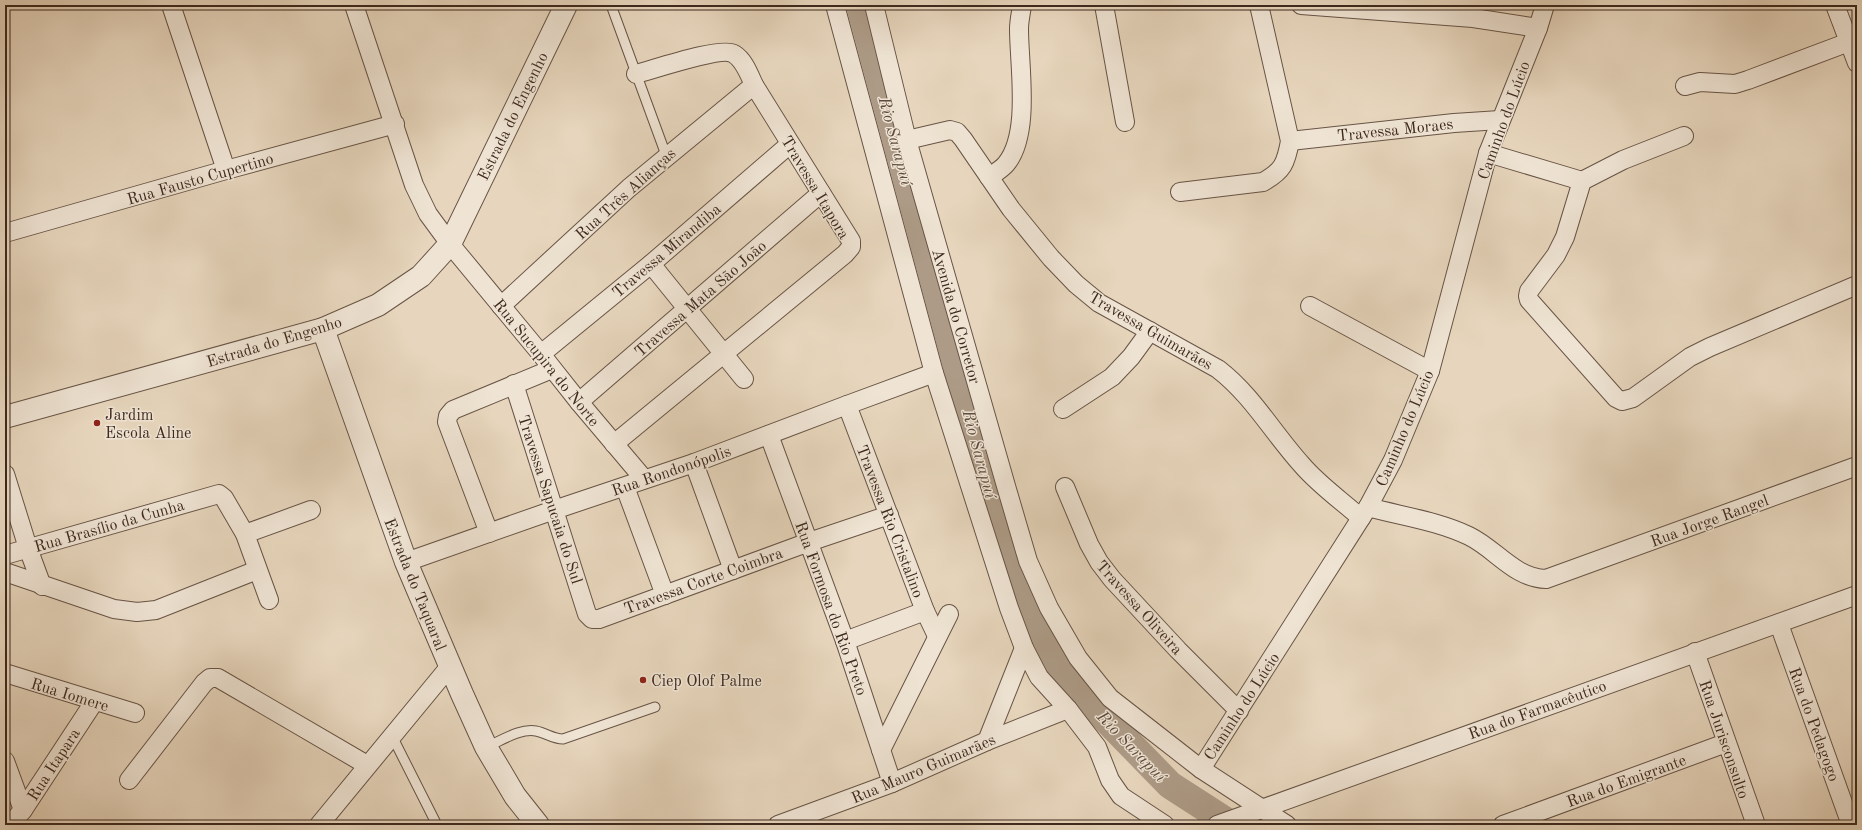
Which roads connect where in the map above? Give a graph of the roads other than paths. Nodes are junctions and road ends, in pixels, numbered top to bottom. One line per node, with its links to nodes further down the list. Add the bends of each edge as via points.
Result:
1 (171, 5): 28 (street)
2 (354, 5): 21 (street, Rua Sucupira do Norte)
3 (566, 5): 34 (street, Estrada do Engenho)
4 (611, 5): 16 (lane)
5 (835, 5): 46 (street)
6 (1022, 5): 29 (street, via 1019,27 1022,100 1018,134 1013,152 1006,164)
7 (1104, 5): 20 (street)
8 (1259, 5): 24 (street)
9 (1301, 5): 13 (street, via 1473,18)
10 (1545, 5): 13 (street, Caminho do Lúcio)
11 (1835, 5): 14 (street)
12 (879, 6): 23 (street, Avenida do Corretor)
13 (1538, 28): 19 (street, Caminho do Lúcio)
14 (1850, 30): 15 (street); 18 (street, via 1748,80 1735,84 1700,82)
15 (1857, 63)
16 (636, 74): 17 (street, Travessa Itapora, via 699,56 727,51 742,60); 27 (lane)
17 (754, 84): 25 (street, Travessa Itapora); 27 (street, Rua Três Alianças)
18 (1685, 86)
19 (1500, 120): 24 (street, Travessa Moraes); 26 (street, Caminho do Lúcio)
20 (1125, 122)
21 (395, 124): 28 (street, Rua Fausto Cupertino); 34 (street, Rua Sucupira do Norte, via 414,186 428,214)
22 (1684, 136): 30 (street, via 1623,160)
23 (907, 140): 29 (street, Travessa Guimarães, via 950,130 957,132); 100 (street, Avenida do Corretor, via 1028,561 1049,608 1078,658 1110,698)
24 (1290, 141): 31 (street, via 1287,158 1282,167 1263,182)
25 (790, 144): 32 (street, Travessa Itapora); 35 (street, Travessa Mirandiba)
26 (1488, 153): 30 (street); 45 (street, Caminho do Lúcio)
27 (666, 155): 37 (street, Rua Três Alianças)
28 (226, 170): 33 (street, Rua Fausto Cupertino)
29 (989, 177): 41 (street, Travessa Guimarães, via 1011,209 1076,284 1099,303)
30 (1582, 181): 36 (street, via 1556,255 1529,290 1528,296 1616,398 1622,401 1633,398 1690,357 1710,347)
31 (1180, 192)
32 (821, 193): 39 (street, Travessa Mata São João); 43 (street, Travessa Itapora, via 851,241 851,247)
33 (5, 233)
34 (450, 244): 37 (street, Rua Sucupira do Norte); 40 (street, Estrada do Engenho, via 421,276 378,304)
35 (650, 264): 39 (street); 42 (street, Travessa Mirandiba)
36 (1857, 285)
37 (501, 306): 42 (street, Rua Sucupira do Norte)
38 (1310, 306): 45 (street)
39 (687, 310): 43 (street); 49 (street, Travessa Mata São João)
40 (323, 328): 52 (street, Estrada do Engenho); 70 (street, Estrada do Taquaral)
41 (1150, 330): 51 (street, via 1131,357 1112,377); 63 (street, Travessa Guimarães, via 1218,369 1232,380 1303,467)
42 (541, 354): 44 (street, Rua Sucupira do Norte)
43 (723, 354): 47 (street); 54 (street, Travessa Itapora)
44 (552, 369): 48 (street); 49 (street, Rua Sucupira do Norte)
45 (1430, 371): 63 (street, Caminho do Lúcio, via 1393,460)
46 (934, 373): 50 (street, Rua Rondonópolis); 84 (street)
47 (744, 379)
48 (514, 384): 62 (street, Travessa Sapucaia do Sul); 65 (street, via 453,410 448,416 447,422)
49 (579, 402): 54 (street, Rua Sucupira do Norte)
50 (847, 405): 53 (street, Rua Rondonópolis); 64 (street, Travessa Rio Cristalino)
51 (1063, 409)
52 (5, 417)
53 (769, 434): 55 (street, Rua Rondonópolis); 67 (street, Rua Formosa do Rio Preto)
54 (614, 444): 58 (street, Rua Sucupira do Norte)
55 (694, 463): 58 (street, Rua Rondonópolis); 72 (street)
56 (1857, 466): 63 (street, Rua Jorge Rangel, via 1546,579 1524,575 1470,536 1443,526)
57 (5, 474): 68 (street)
58 (644, 479): 59 (street, Rua Rondonópolis)
59 (624, 487): 62 (street, Rua Rondonópolis); 75 (street)
60 (1065, 487): 91 (street, Travessa Oliveira, via 1089,544 1112,579 1178,650)
61 (311, 510): 66 (street)
62 (554, 510): 65 (street, Rua Rondonópolis); 79 (street, Travessa Sapucaia do Sul)
63 (1365, 513): 91 (street, Caminho do Lúcio)
64 (889, 515): 67 (street, Travessa Corte Coimbra); 78 (street, Travessa Rio Cristalino)
65 (489, 533): 70 (street, Rua Rondonópolis)
66 (245, 534): 68 (street, Rua Brasílio da Cunha, via 224,498 219,494); 71 (street)
67 (809, 542): 72 (street, Travessa Corte Coimbra); 83 (street, Rua Formosa do Rio Preto)
68 (28, 548): 69 (street, Rua Brasílio da Cunha); 74 (street)
69 (5, 555)
70 (406, 562): 86 (street, Estrada do Taquaral)
71 (257, 570): 74 (street, via 156,610 137,612 114,609); 77 (street)
72 (733, 570): 75 (street, Travessa Corte Coimbra)
73 (5, 572): 74 (street)
74 (42, 586)
75 (665, 595): 79 (street, Travessa Corte Coimbra, via 599,619 592,619)
76 (1857, 595): 81 (street, Rua do Farmacêutico)
77 (269, 600)
78 (925, 611): 82 (street, Travessa Rio Cristalino); 83 (street)
79 (588, 614)
80 (949, 614): 82 (street)
81 (1779, 624): 85 (street, Rua do Farmacêutico); 115 (street, Rua do Pedagogo)
82 (937, 636): 97 (street)
83 (845, 640): 97 (street, Rua Formosa do Rio Preto)
84 (1024, 648): 90 (street, via 1039,677); 94 (street)
85 (1695, 652): 95 (street, Rua Jurisconsulto); 103 (street, Rua do Farmacêutico)
86 (450, 666): 93 (street); 96 (street, Estrada do Taquaral)
87 (5, 674): 88 (street, Rua Iomere)
88 (94, 702): 92 (street, Rua Iomere); 104 (street, Rua Itapara)
89 (655, 707): 96 (lane, via 563,738 554,739 537,731 527,731)
90 (1068, 709): 94 (street, Rua Mauro Guimarães); 110 (street, via 1097,747 1110,780 1121,796)
91 (1239, 710): 100 (street, Caminho do Lúcio)
92 (136, 713)
93 (392, 736): 99 (street); 107 (lane)
94 (987, 740): 102 (street, Rua Mauro Guimarães)
95 (1726, 743): 113 (street, Rua do Emigrante); 114 (street, Rua Jurisconsulto)
96 (486, 747): 108 (street, Estrada do Taquaral, via 515,796)
97 (881, 750): 102 (street, Rua Formosa do Rio Preto)
98 (5, 761): 104 (street)
99 (367, 765): 101 (street, via 218,678 210,678); 106 (street)
100 (1200, 769): 103 (street, Avenida do Corretor)
101 (129, 780)
102 (892, 783): 109 (street, Rua Mauro Guimarães)
103 (1262, 808): 111 (street, Rua do Farmacêutico); 112 (street, Avenida do Corretor)
104 (23, 810): 105 (street, Rua Itapara)
105 (10, 825)
106 (319, 825)
107 (436, 825)
108 (538, 825)
109 (778, 825)
110 (1165, 825)
111 (1216, 825)
112 (1287, 825)
113 (1503, 825)
114 (1756, 825)
115 (1851, 825)

